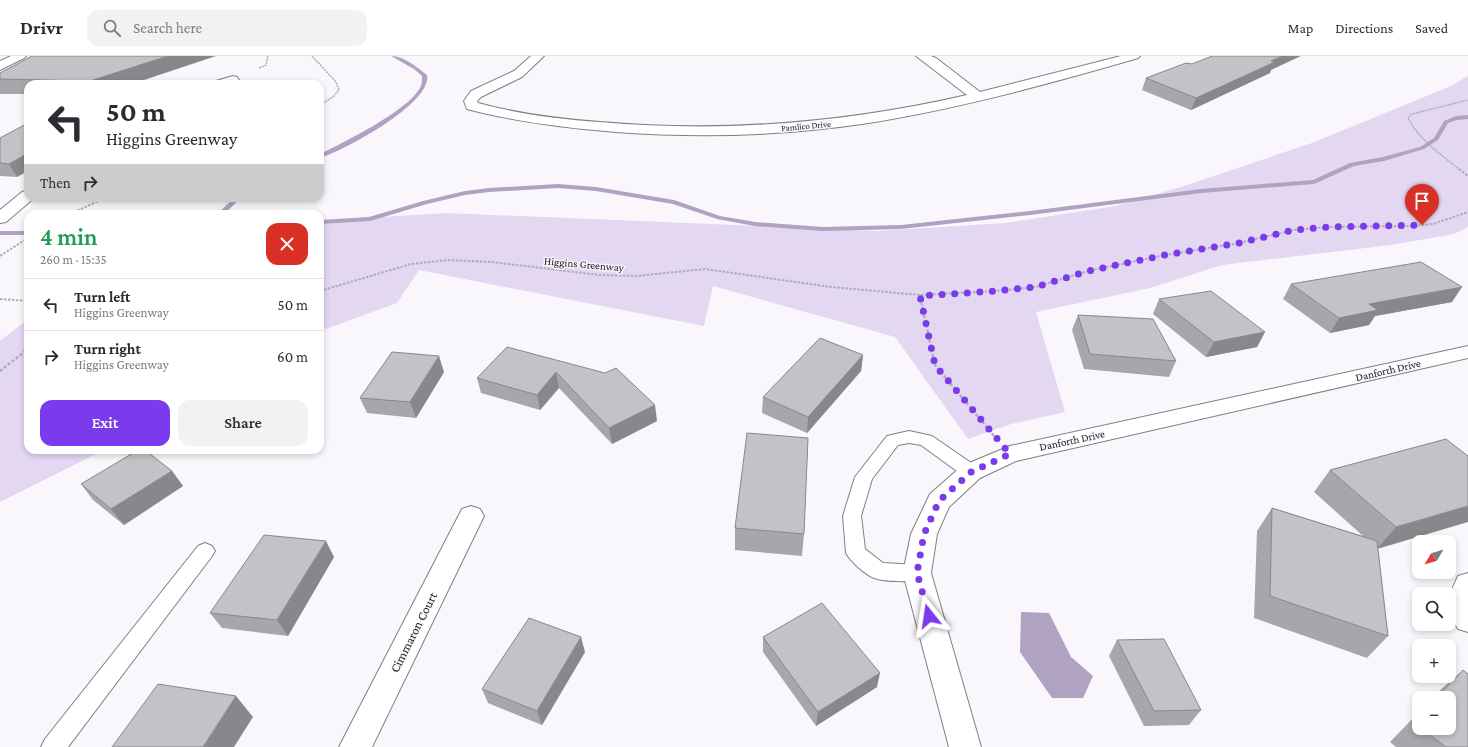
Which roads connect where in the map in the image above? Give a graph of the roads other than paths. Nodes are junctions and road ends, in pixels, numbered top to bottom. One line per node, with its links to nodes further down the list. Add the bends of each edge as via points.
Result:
1 (20, 56): 5 (street)
2 (538, 56): 6 (street, Pamlico Drive, via 518,74 476,94 470,101 472,106 491,112 575,125 632,129 747,130 894,115)
3 (922, 56): 6 (street)
4 (1134, 56): 6 (street, Pamlico Drive)
5 (0, 66)
6 (977, 96)
7 (24, 198): 8 (street)
8 (0, 218)
9 (1468, 352): 10 (street, Danforth Drive, via 1010,454)
10 (971, 472): 13 (street, Danforth Drive, via 939,501 924,534); 13 (lane, via 926,440 909,437 893,440 864,476 852,516 856,553 879,571)
11 (471, 516): 17 (street, Cimmaron Court)
12 (205, 551): 16 (lane)
13 (917, 573): 18 (street, Danforth Drive)
14 (1468, 584): 15 (street, via 1461,608)
15 (1468, 620)
16 (53, 747)
17 (355, 747)
18 (965, 747)

